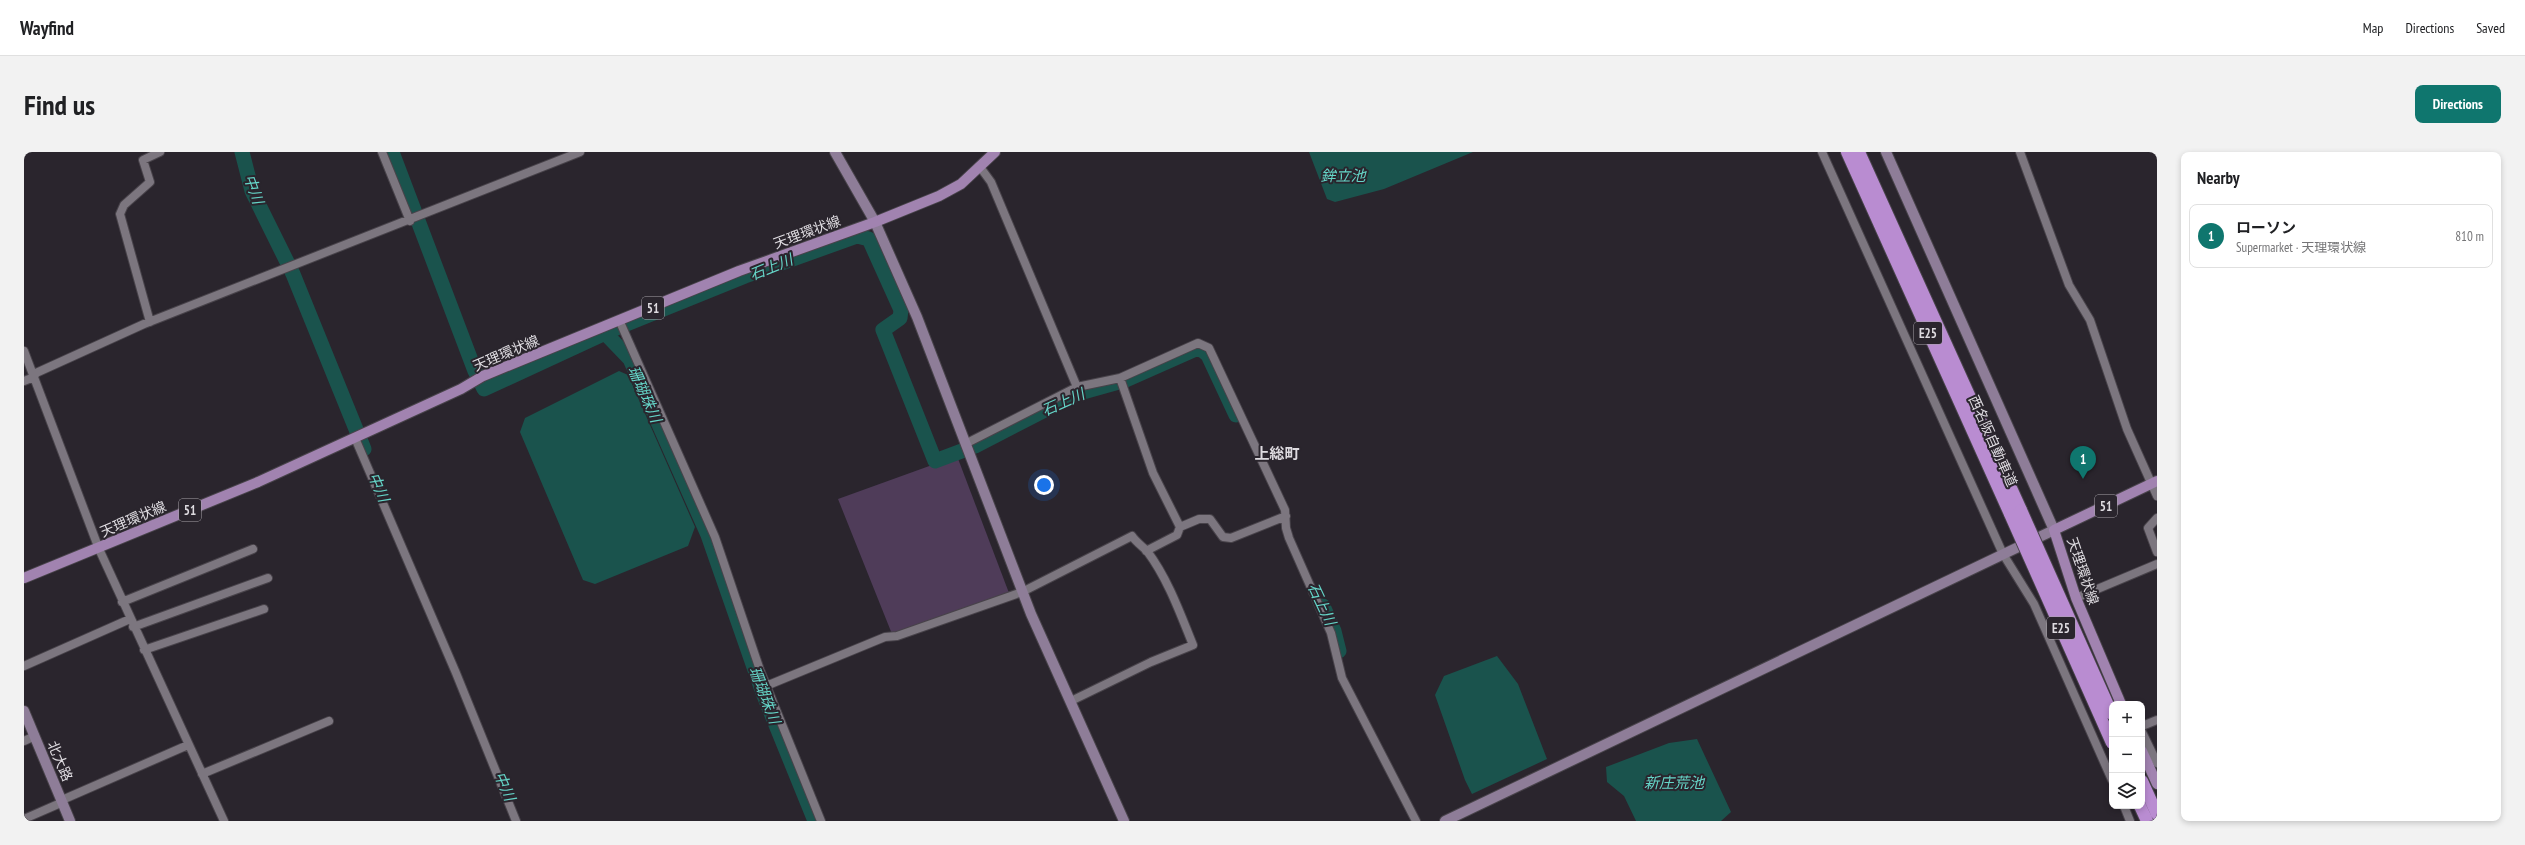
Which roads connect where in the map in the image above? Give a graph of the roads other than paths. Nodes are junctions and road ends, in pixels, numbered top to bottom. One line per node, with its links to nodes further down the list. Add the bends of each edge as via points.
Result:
1 (160, 152): 14 (street, via 143,160 150,182 124,205 120,214)
2 (382, 152): 12 (street)
3 (580, 152): 12 (street)
4 (835, 152): 13 (street)
5 (995, 152): 11 (main road, 天理環状線 / 51)
6 (1822, 152): 34 (street)
7 (1847, 152): 25 (highway, 西名阪自動車道 / E25)
8 (1859, 152): 25 (highway, 西名阪自動車道 / E25)
9 (1886, 152): 29 (street)
10 (2020, 152): 23 (street, via 2069,285 2090,320 2127,429)
11 (980, 167): 13 (main road, 天理環状線 / 51, via 961,184); 20 (street, via 991,182)
12 (411, 220): 14 (street)
13 (875, 222): 15 (main road, 天理環状線 / 51, via 739,271); 22 (street, via 917,317)
14 (150, 322): 17 (street, via 36,373)
15 (620, 322): 21 (main road, 天理環状線 / 51, via 479,379); 45 (street, via 715,537)
16 (24, 351): 17 (street)
17 (34, 377): 19 (street); 30 (street)
18 (1121, 381): 20 (street); 26 (street, via 1198,343 1210,348); 28 (street, via 1153,473)
19 (24, 382)
20 (1076, 387): 22 (street)
21 (359, 436): 30 (main road, 天理環状線 / 51); 71 (street)
22 (965, 444): 38 (street)
23 (2154, 482): 24 (street); 29 (main road, 天理環状線 / 51)
24 (2157, 496)
25 (2015, 512): 48 (highway, 西名阪自動車道 / E25, bridge); 54 (highway, 西名阪自動車道 / E25, bridge)
26 (1286, 516): 28 (street, via 1231,538 1223,537 1210,519 1199,519); 74 (street, via 1286,528 1331,633 1342,678)
27 (2157, 518): 33 (street, via 2148,528)
28 (1180, 527): 32 (street, via 1177,535)
29 (2054, 530): 34 (street); 39 (main road, 天理環状線)
30 (99, 549): 36 (main road, 天理環状線 / 51); 40 (street)
31 (253, 549): 40 (street)
32 (1146, 551): 38 (street, via 1132,536); 46 (street, via 1171,591 1193,645 1151,662)
33 (2157, 552)
34 (2003, 554): 60 (street, via 2034,604); 75 (street)
35 (2157, 564): 39 (street)
36 (24, 578)
37 (268, 578): 42 (street)
38 (1022, 592): 45 (street, via 897,636 885,637); 46 (street)
39 (2076, 598): 47 (main road, 天理環状線)
40 (122, 602): 42 (street)
41 (264, 609): 43 (street)
42 (131, 623): 43 (street); 44 (street)
43 (144, 650): 57 (street)
44 (24, 666)
45 (766, 686): 72 (street)
46 (1071, 701): 73 (street)
47 (2120, 701)
48 (2109, 708)
49 (24, 711): 53 (street, 北大路)
50 (2157, 720): 52 (street)
51 (330, 721): 61 (street)
52 (2145, 725)
53 (35, 736): 56 (street); 64 (street, 北大路)
54 (2109, 737)
55 (2144, 737): 59 (street)
56 (24, 741)
57 (188, 745): 61 (street); 64 (street)
58 (2145, 758): 62 (main road)
59 (2157, 763)
60 (2109, 773)
61 (202, 774): 70 (street)
62 (2157, 784)
63 (2145, 788): 67 (highway)
64 (62, 801): 68 (street); 69 (street, 北大路)
65 (2125, 809): 76 (street)
66 (2141, 809): 77 (highway)
67 (2157, 814)
68 (24, 819)
69 (70, 821)
70 (224, 821)
71 (516, 821)
72 (822, 821)
73 (1124, 821)
74 (1416, 821)
75 (1445, 821)
76 (2130, 821)
77 (2147, 821)

